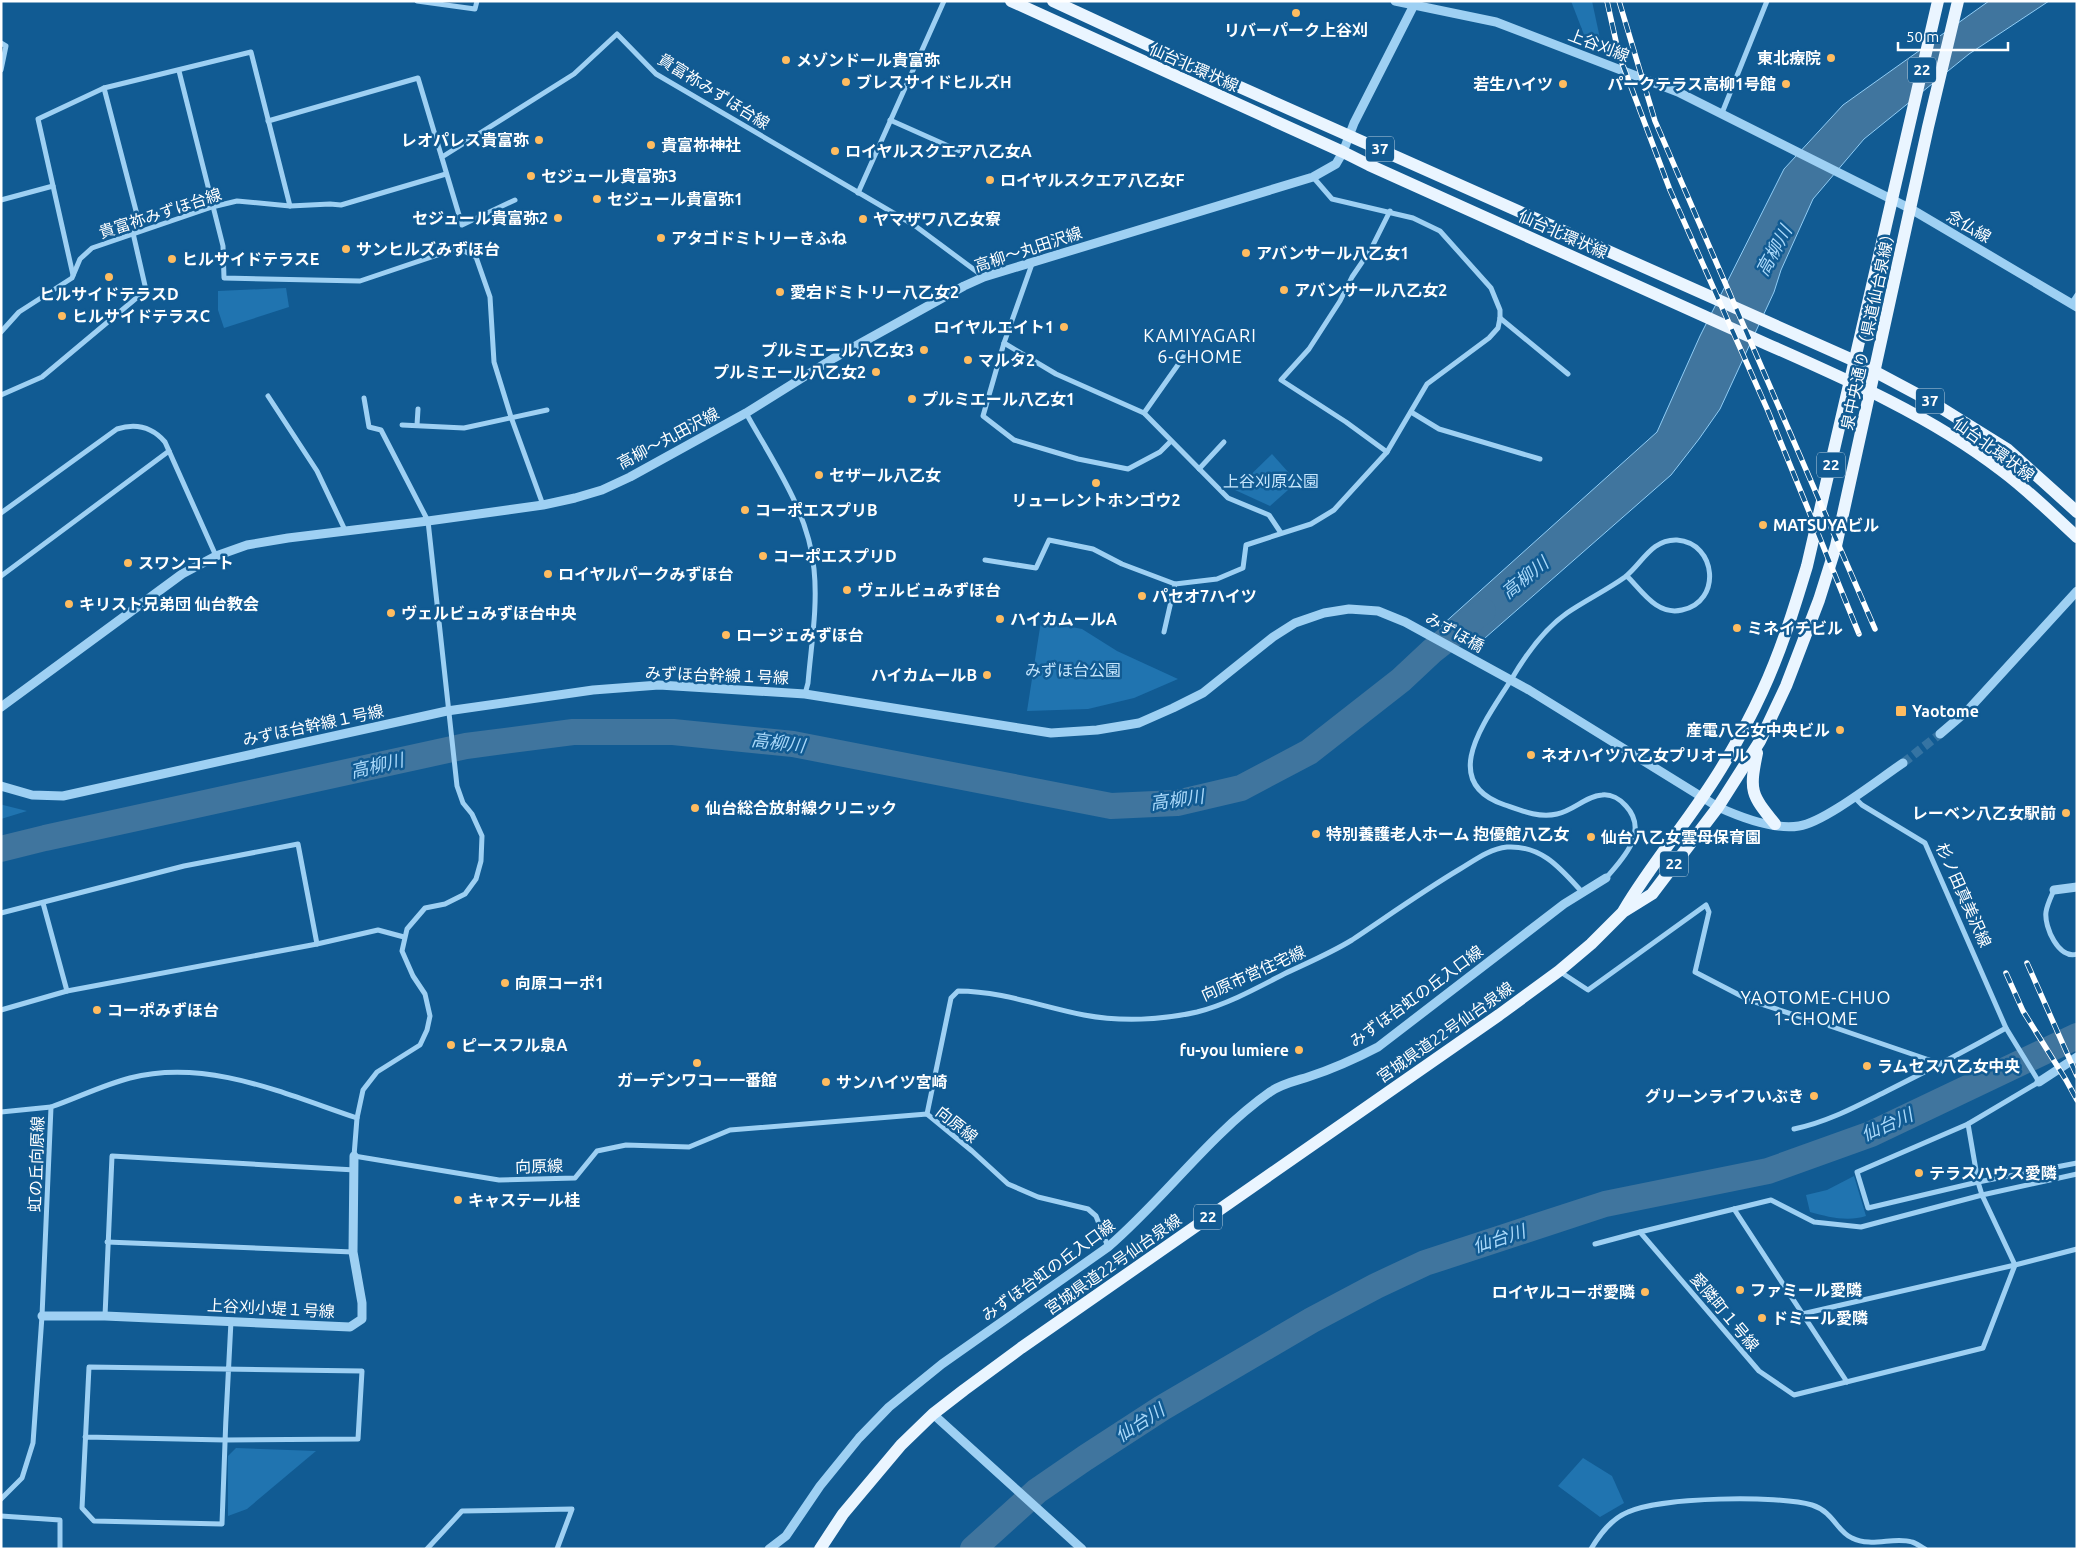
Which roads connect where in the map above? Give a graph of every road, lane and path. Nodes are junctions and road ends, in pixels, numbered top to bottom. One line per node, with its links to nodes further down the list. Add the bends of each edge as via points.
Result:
1 (417, 1): 2 (street, via 475,9)
2 (477, 1)
3 (944, 1): 16 (street)
4 (1011, 1): 19 (main road, 仙台北環状線 / 37)
5 (1053, 1): 18 (main road, 仙台北環状線 / 37)
6 (1395, 1): 9 (street, 上谷刈線)
7 (1767, 1): 15 (street)
8 (1938, 1): 29 (main road, 泉中央通り（県道仙台泉線） / 22)
9 (1415, 4): 15 (street, 上谷刈線, via 1496,22 1678,92); 18 (street)
10 (1957, 7): 32 (main road, 泉中央通り（県道仙台泉線） / 22)
11 (1, 43): 12 (street, via 6,46)
12 (1, 70)
13 (179, 71): 14 (street); 17 (street, via 251,52); 31 (street)
14 (104, 88): 25 (street, via 38,118); 34 (street)
15 (1722, 113): 23 (street, 上谷刈線)
16 (890, 120): 20 (street); 26 (street)
17 (268, 121): 21 (street, via 418,78); 30 (street)
18 (1350, 136): 19 (street); 45 (main road, 仙台北環状線 / 37)
19 (1343, 152): 24 (street, 高柳～丸田沢線, via 1336,164); 48 (main road, 仙台北環状線 / 37)
20 (964, 153)
21 (442, 157): 22 (street); 26 (street, 貴富祢みずほ台線, via 574,74 617,34 656,74)
22 (446, 174): 28 (street, via 462,226); 30 (street, 貴富祢みずほ台線, via 341,205)
23 (1845, 176): 29 (street, 念仏線)
24 (1313, 177): 33 (street, via 1332,199); 36 (street, 高柳～丸田沢線)
25 (53, 186): 27 (street); 37 (street)
26 (858, 193): 38 (street, 貴富祢みずほ台線, via 914,225)
27 (1, 200)
28 (515, 200)
29 (1892, 200): 32 (street, 念仏線); 45 (main road, 泉中央通り（県道仙台泉線） / 22)
30 (290, 206): 31 (street, 貴富祢みずほ台線, via 237,201)
31 (212, 207): 34 (street, 貴富祢みずほ台線); 58 (street, via 223,246 224,278 360,281 458,248 476,257 490,297 494,362)
32 (1911, 209): 40 (street, 念仏線); 46 (main road, 泉中央通り（県道仙台泉線） / 22)
33 (1390, 211): 41 (street, via 1440,231 1491,288); 64 (street, via 1334,309 1308,349 1282,380)
34 (141, 230): 35 (street, 貴富祢みずほ台線)
35 (133, 233): 37 (street, 貴富祢みずほ台線, via 92,248 80,259); 50 (street, via 146,290 42,377)
36 (1032, 264): 38 (street, 高柳～丸田沢線); 43 (street)
37 (73, 275): 42 (street, 貴富祢みずほ台線, via 19,312)
38 (984, 278): 56 (street, 高柳～丸田沢線, via 834,358)
39 (2077, 295): 40 (street)
40 (2074, 305)
41 (1500, 318): 47 (street); 55 (street, via 1498,328 1489,338 1427,384)
42 (1, 332)
43 (1004, 342): 57 (street, via 1056,374); 61 (street, via 983,416 1014,440 1078,459 1128,469 1160,452)
44 (1187, 352): 57 (street)
45 (1855, 361): 46 (main road, 仙台北環状線 / 37); 48 (main road, 泉中央通り（県道仙台泉線） / 22)
46 (1875, 371): 49 (main road, 泉中央通り（県道仙台泉線） / 22); 68 (main road, 仙台北環状線 / 37, via 1962,419 2007,449)
47 (1568, 374)
48 (1850, 383): 49 (main road, 仙台北環状線 / 37); 91 (main road, 泉中央通り（県道仙台泉線） / 22, via 1808,566 1783,641 1762,692)
49 (1871, 393): 73 (main road, 仙台北環状線 / 37, via 1931,424 2001,470); 87 (main road, 泉中央通り（県道仙台泉線） / 22, via 1836,546 1820,600)
50 (1, 395)
51 (268, 396): 71 (street, via 317,471)
52 (364, 398): 70 (street, via 369,427 381,430)
53 (418, 409): 60 (street)
54 (546, 410): 58 (street)
55 (1411, 412): 64 (street); 65 (street, via 1439,429)
56 (746, 413): 67 (street, 高柳～丸田沢線, via 602,490); 83 (street, via 794,502 810,541 815,604)
57 (1144, 413): 61 (street)
58 (511, 418): 60 (street, via 464,428); 67 (street)
59 (402, 425): 60 (street)
60 (416, 425)
61 (1171, 441): 66 (street)
62 (1224, 442): 66 (street)
63 (170, 451): 69 (street, via 159,434 149,429 127,426 117,429); 74 (street); 76 (street)
64 (1387, 452): 72 (street, via 1334,510 1311,524)
65 (1540, 459)
66 (1199, 469): 72 (street, via 1228,498 1269,515)
67 (543, 505): 70 (street, 高柳～丸田沢線)
68 (2077, 512)
69 (1, 513)
70 (428, 522): 71 (street, 高柳～丸田沢線); 85 (street)
71 (345, 530): 74 (street, 高柳～丸田沢線, via 247,545)
72 (1281, 534): 78 (street, via 1246,544 1243,568 1217,579)
73 (2077, 537)
74 (216, 556): 84 (street, 高柳～丸田沢線, via 182,574)
75 (985, 560): 78 (street, via 1036,568 1049,540 1093,548 1122,564)
76 (1, 576)
77 (1627, 576): 77 (street, via 1650,550 1674,540 1698,549 1707,560 1711,576 1705,595 1698,603 1673,611 1657,607); 82 (street, みずほ台虹の丘入口線, via 1566,614 1548,630)
78 (1175, 584): 81 (street)
79 (2077, 591): 86 (street, via 1968,710)
80 (1405, 622): 82 (street, みずほ橋); 83 (street, みずほ台幹線１号線, via 1378,611 1349,609 1308,618 1273,637 1203,693 1139,722 1097,730 1051,733)
81 (1164, 632)
82 (1510, 681): 91 (street); 94 (street, みずほ台虹の丘入口線, via 1471,750 1470,772 1475,785 1489,800 1538,815 1556,814 1601,795 1622,801 1630,810 1636,832 1631,847)
83 (805, 694): 85 (street, みずほ台幹線１号線, via 659,685 593,690)
84 (1, 707)
85 (448, 711): 89 (street, みずほ台幹線１号線, via 63,796 32,795); 101 (street, via 457,786 482,836 481,861 476,879 465,894 446,904 425,908)
86 (1940, 734)
87 (1760, 741): 92 (main road, 泉中央通り（県道仙台泉線） / 22); 93 (main road, via 1752,788 1755,798)
88 (1903, 762): 90 (street)
89 (1, 786)
90 (1854, 796): 93 (street, via 1810,823 1798,826); 109 (street, 杉ノ田真美沢線, via 1862,805 1925,843)
91 (1703, 797): 92 (street); 99 (main road, 宮城県道22号仙台泉線 / 22, via 1639,884)
92 (1718, 807): 93 (street, via 1743,818); 99 (main road, 宮城県道22号仙台泉線 / 22, via 1652,894)
93 (1775, 824)
94 (1606, 878): 97 (street, みずほ台虹の丘入口線)
95 (2077, 887): 96 (street)
96 (2054, 890): 103 (street, via 2046,912 2046,923 2060,950 2066,954)
97 (1582, 892): 115 (street, 向原市営住宅線, via 1556,863 1539,852 1524,848 1491,851 1350,941 1198,1012 1125,1019 1086,1016 979,991 958,991 951,998); 129 (street, みずほ台虹の丘入口線, via 1378,1046 1354,1060 1271,1091 1205,1148)
98 (43, 903): 100 (street); 102 (street, via 184,866 298,844); 105 (street)
99 (1623, 912): 104 (main road, 宮城県道22号仙台泉線 / 22)
100 (1, 913)
101 (404, 937): 102 (street, via 378,930); 116 (street, via 402,952 412,976 425,994 430,1016 427,1030 420,1045 378,1072 363,1090)
102 (316, 944): 105 (street)
103 (2077, 954)
104 (1558, 971): 107 (street, via 1588,990 1706,905 1709,912 1695,972 1749,1000); 139 (main road, 宮城県道22号仙台泉線 / 22, via 1021,1348)
105 (67, 992): 106 (street)
106 (1, 1010)
107 (1810, 1020)
108 (1830, 1026): 111 (street)
109 (2006, 1028): 111 (street); 112 (street, 杉ノ田真美沢線)
110 (2077, 1057): 112 (street)
111 (1941, 1064): 118 (street, via 1844,1113)
112 (2039, 1082): 117 (street)
113 (51, 1107): 114 (street); 116 (street, 虹の丘向原線, via 130,1078 174,1073 220,1075); 134 (street, 虹の丘向原線)
114 (1, 1112)
115 (927, 1114): 119 (street, 向原線, via 730,1130 689,1147 626,1145 597,1151 575,1178 499,1180); 129 (street, 向原線, via 1008,1184 1038,1196 1088,1209 1096,1216)
116 (357, 1118): 119 (street)
117 (1968, 1124): 123 (street); 123 (street, via 1857,1172 1868,1208)
118 (1794, 1128)
119 (354, 1156): 121 (street, 上谷刈小堤１号線)
120 (2077, 1163): 123 (street)
121 (356, 1170): 127 (street, via 112,1156); 131 (street, 上谷刈小堤１号線)
122 (2077, 1174): 124 (street)
123 (1978, 1182): 124 (street)
124 (1982, 1195): 125 (street, via 1861,1226 1814,1222 1771,1200); 132 (street)
125 (1734, 1209): 126 (street); 133 (street)
126 (1640, 1232): 128 (street); 138 (street, 愛隣町１号線, via 1759,1371 1794,1396)
127 (107, 1242): 131 (street); 135 (street)
128 (1595, 1244)
129 (1108, 1247): 147 (street, みずほ台虹の丘入口線, via 942,1364 889,1407 820,1486 786,1536)
130 (2077, 1249): 132 (street)
131 (353, 1252): 136 (street, 上谷刈小堤１号線, via 362,1319 350,1327)
132 (2015, 1265): 133 (street); 138 (street, 愛隣町１号線, via 1983,1348)
133 (1802, 1314): 138 (street)
134 (42, 1316): 135 (street, 上谷刈小堤１号線); 142 (street, 虹の丘向原線, via 31,1450 22,1478)
135 (105, 1316): 136 (street, 上谷刈小堤１号線)
136 (231, 1321): 137 (street)
137 (228, 1369): 140 (street, via 88,1367); 141 (street); 141 (street, via 362,1371 358,1439)
138 (1847, 1382)
139 (933, 1414): 148 (main road, 宮城県道22号仙台泉線 / 22, via 901,1445 843,1514); 149 (street)
140 (85, 1437): 141 (street); 141 (street, via 82,1508 94,1521 222,1524)
141 (225, 1440)
142 (1, 1499)
143 (1, 1516): 144 (street, via 60,1520)
144 (60, 1549)
145 (427, 1549): 146 (street, via 462,1511 572,1509)
146 (556, 1549)
147 (769, 1549)
148 (820, 1549)
149 (1082, 1549)
150 (1591, 1549): 151 (street, via 1615,1520 1628,1512 1669,1502 1746,1499 1812,1505 1828,1512 1851,1538 1871,1543 1911,1541)
151 (1925, 1549)

